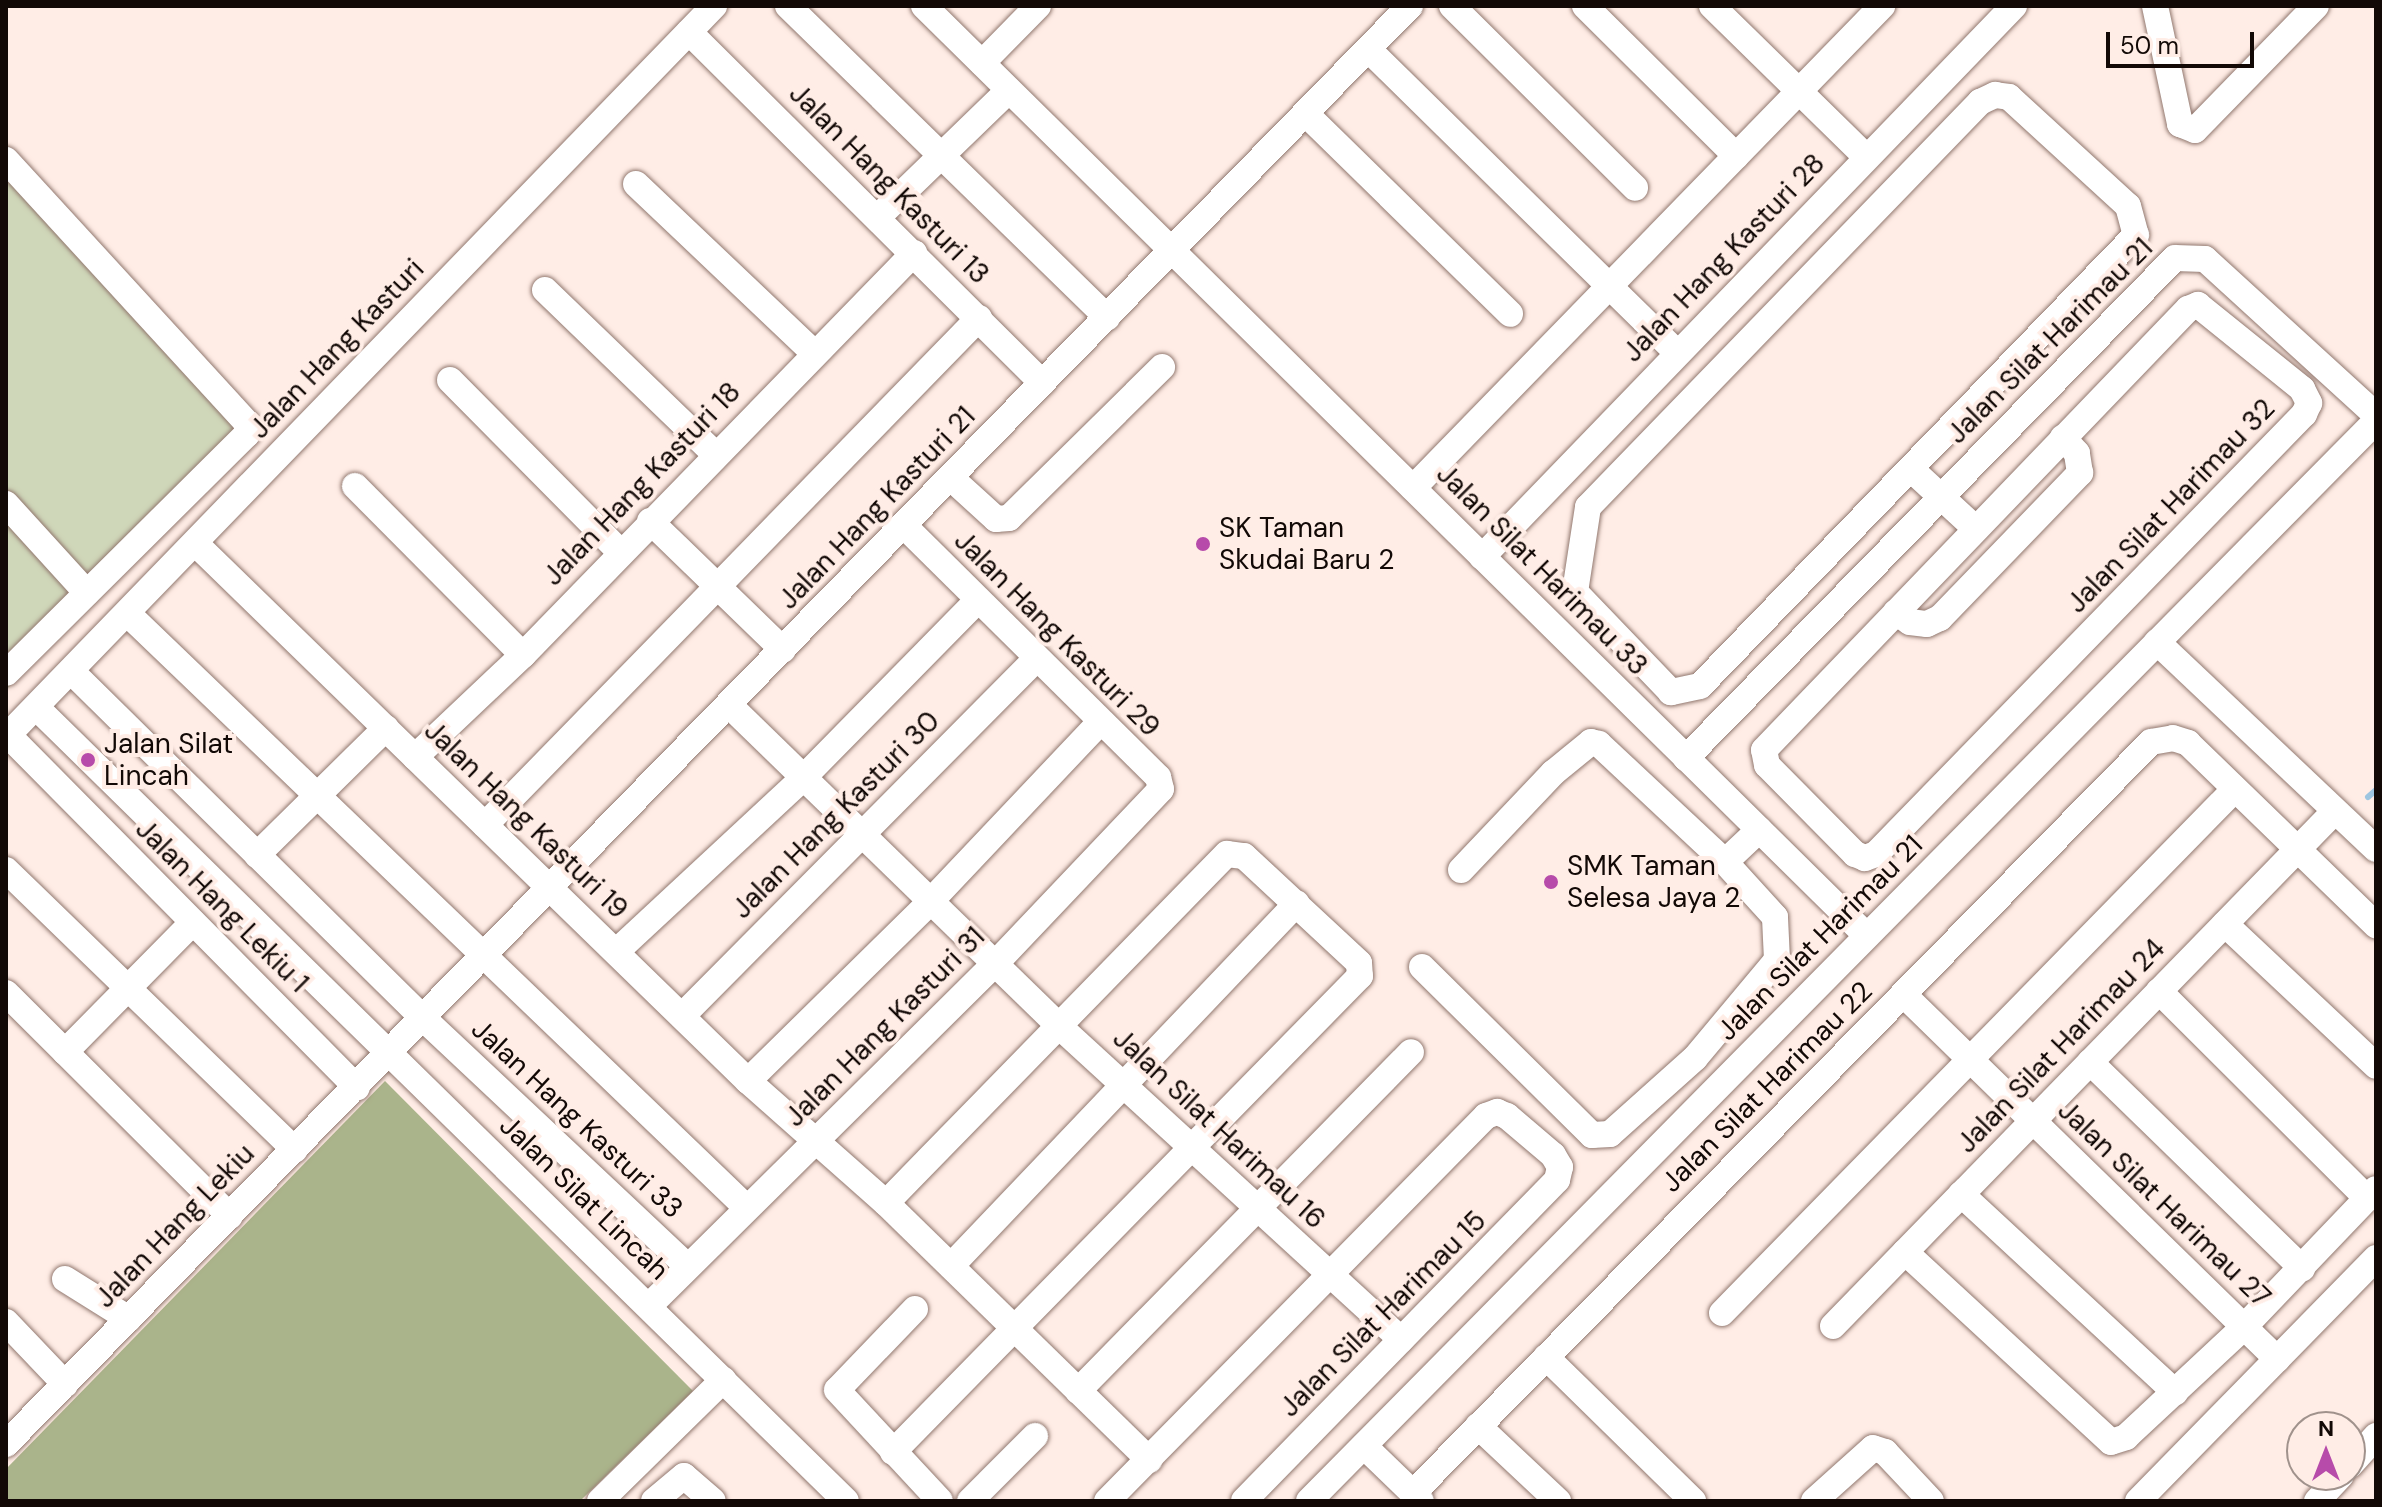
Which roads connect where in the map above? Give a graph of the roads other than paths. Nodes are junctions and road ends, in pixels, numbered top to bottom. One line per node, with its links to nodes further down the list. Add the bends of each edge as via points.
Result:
1 (714, 6): 13 (street, Jalan Hang Kasturi)
2 (788, 6): 19 (street)
3 (924, 6): 15 (street, Jalan Silat Harimau 33)
4 (1038, 6): 15 (street)
5 (1410, 6): 14 (street, Jalan Hang Kasturi 21)
6 (1452, 6): 24 (street)
7 (1585, 6): 20 (street)
8 (1712, 6): 17 (street)
9 (1882, 6): 17 (street)
10 (2014, 6): 21 (street, Jalan Hang Kasturi 28)
11 (2155, 6): 12 (street, via 2180,124 2195,130)
12 (2316, 6)
13 (689, 32): 25 (street, Jalan Hang Kasturi 13); 50 (street, Jalan Hang Kasturi)
14 (1368, 49): 18 (street, Jalan Hang Kasturi 21); 28 (street)
15 (982, 63): 16 (street, Jalan Silat Harimau 33)
16 (1009, 90): 19 (street); 26 (street, Jalan Silat Harimau 33)
17 (1799, 92): 20 (street); 21 (street)
18 (1305, 113): 26 (street, Jalan Hang Kasturi 21); 30 (street)
19 (941, 156): 25 (street); 31 (street)
20 (1736, 156): 28 (street)
21 (1865, 156): 34 (street, Jalan Hang Kasturi 28)
22 (6, 160): 54 (street, via 247,423 247,434)
23 (636, 184): 33 (street)
24 (1635, 188)
25 (878, 217): 27 (street, Jalan Hang Kasturi 13)
26 (1171, 250): 31 (street, Jalan Hang Kasturi 21); 44 (street, Jalan Silat Harimau 33)
27 (914, 253): 32 (street, Jalan Hang Kasturi 13); 33 (street, Jalan Hang Kasturi 18)
28 (1611, 285): 34 (street); 44 (street)
29 (545, 290): 40 (street)
30 (1510, 314)
31 (1107, 317): 37 (street, Jalan Hang Kasturi 21)
32 (979, 318): 37 (street, Jalan Hang Kasturi 13); 53 (street)
33 (813, 352): 40 (street, Jalan Hang Kasturi 18)
34 (1677, 353): 52 (street, Jalan Hang Kasturi 28)
35 (1162, 367): 42 (street, via 1009,518 996,519)
36 (450, 380): 51 (street)
37 (1042, 383): 42 (street, Jalan Hang Kasturi 21)
38 (2376, 418): 45 (street, Jalan Silat Harimau 21, via 2205,259 2175,258); 58 (street, Jalan Silat Harimau 21)
39 (2063, 438): 49 (street, Jalan Silat Harimau 32); 56 (street, via 2077,453 2080,473 1940,618 1927,624 1910,622); 56 (street, Jalan Silat Harimau 32, via 2188,309 2198,305 2302,389 2309,403 2293,426 1876,854 1865,858 1809,810 1763,755)
40 (715, 454): 47 (street, Jalan Hang Kasturi 18)
41 (1912, 470): 41 (street, via 1700,686 1671,692 1575,592 1588,507 1980,102 1995,95 2009,97 2128,206 2136,235); 45 (street)
42 (951, 478): 48 (street, Jalan Hang Kasturi 21)
43 (355, 486): 60 (street)
44 (1413, 488): 52 (street, Jalan Silat Harimau 33)
45 (1940, 496): 49 (street); 70 (street, Jalan Silat Harimau 21)
46 (6, 504): 54 (street)
47 (650, 521): 51 (street, Jalan Hang Kasturi 18); 53 (street)
48 (904, 526): 55 (street, Jalan Hang Kasturi 29); 59 (street, Jalan Hang Kasturi 21)
49 (1976, 529): 56 (street, Jalan Silat Harimau 32)
50 (195, 543): 57 (street, Jalan Hang Kasturi); 67 (street, Jalan Hang Kasturi 19)
51 (620, 552): 60 (street, Jalan Hang Kasturi 18)
52 (1482, 557): 70 (street, Jalan Silat Harimau 33)
53 (716, 585): 59 (street); 76 (street)
54 (87, 593): 63 (street)
55 (977, 601): 61 (street, Jalan Hang Kasturi 29); 71 (street)
56 (1896, 612)
57 (127, 613): 62 (street, Jalan Hang Kasturi); 74 (street)
58 (2157, 642): 75 (street); 91 (street, Jalan Silat Harimau 21)
59 (783, 650): 64 (street, Jalan Hang Kasturi 21)
60 (523, 655): 69 (street, Jalan Hang Kasturi 18)
61 (1035, 660): 66 (street, Jalan Hang Kasturi 29); 78 (street, Jalan Hang Kasturi 30)
62 (71, 671): 65 (street, Jalan Hang Kasturi); 81 (street, Jalan Hang Kasturi 33)
63 (6, 673)
64 (729, 705): 71 (street, Jalan Silat Harimau 16); 85 (street, Jalan Hang Kasturi 21)
65 (36, 707): 68 (street, Jalan Hang Kasturi); 105 (street, Jalan Silat Lincah)
66 (1100, 722): 72 (street, Jalan Hang Kasturi 29, via 1158,777); 86 (street)
67 (386, 728): 69 (street, Jalan Hang Kasturi 19); 74 (street)
68 (7, 736): 88 (street, Jalan Hang Lekiu 1)
69 (415, 757): 76 (street, Jalan Hang Kasturi 19)
70 (1686, 758): 77 (street, Jalan Silat Harimau 33)
71 (803, 778): 78 (street, Jalan Silat Harimau 16); 92 (street)
72 (1161, 789): 94 (street, Jalan Hang Kasturi 31)
73 (2233, 791): 80 (street); 98 (street, Jalan Silat Harimau 22, via 2188,743 2173,738 2151,742); 106 (street)
74 (316, 793): 81 (street); 93 (street)
75 (2335, 811): 79 (street); 80 (street, Jalan Silat Harimau 24)
76 (485, 825): 85 (street, Jalan Hang Kasturi 19)
77 (1759, 830): 82 (street); 91 (street, Jalan Silat Harimau 33)
78 (862, 835): 86 (street, Jalan Silat Harimau 16); 100 (street, Jalan Hang Kasturi 30)
79 (2373, 840)
80 (2298, 849): 89 (street, Jalan Silat Harimau 24); 90 (street)
81 (257, 855): 101 (street, Jalan Hang Kasturi 33)
82 (1725, 862): 84 (street, via 1591,742 1553,773); 95 (street, via 1775,917 1777,960 1695,1058 1610,1134 1592,1135)
83 (6, 870): 96 (street)
84 (1461, 870)
85 (551, 888): 92 (street, Jalan Hang Kasturi 19); 93 (street, Jalan Hang Kasturi 21)
86 (929, 903): 94 (street, Jalan Silat Harimau 16); 109 (street)
87 (1297, 903): 102 (street, via 1244,856 1227,854); 110 (street); 114 (street, via 1350,951 1360,976)
88 (193, 922): 96 (street); 111 (street, Jalan Hang Lekiu 1)
89 (2225, 924): 97 (street, Jalan Silat Harimau 24); 108 (street)
90 (2376, 925)
91 (1867, 936): 127 (street, Jalan Silat Harimau 21)
92 (616, 952): 100 (street, Jalan Hang Kasturi 19)
93 (483, 957): 101 (street, Jalan Hang Kasturi 21); 119 (street)
94 (995, 964): 102 (street, Jalan Silat Harimau 16); 113 (street, Jalan Hang Kasturi 31)
95 (1422, 967)
96 (126, 990): 103 (street); 115 (street)
97 (2159, 991): 107 (street, Jalan Silat Harimau 24); 117 (street)
98 (1903, 994): 106 (street, Jalan Silat Harimau 27); 140 (street, Jalan Silat Harimau 22)
99 (9, 1004): 103 (street)
100 (682, 1016): 109 (street, Jalan Hang Kasturi 19)
101 (424, 1019): 105 (street, Jalan Hang Kasturi 21); 125 (street, Jalan Hang Kasturi 33)
102 (1059, 1026): 110 (street, Jalan Silat Harimau 16); 118 (street)
103 (65, 1052): 121 (street)
104 (1411, 1052): 120 (street)
105 (390, 1054): 111 (street, Jalan Hang Lekiu); 131 (street, Jalan Silat Lincah)
106 (1973, 1062): 112 (street, Jalan Silat Harimau 27); 133 (street)
107 (2090, 1062): 112 (street, Jalan Silat Harimau 24); 128 (street)
108 (2376, 1066)
109 (748, 1081): 113 (street, Jalan Hang Kasturi 19)
110 (1124, 1084): 114 (street, Jalan Silat Harimau 16); 126 (street)
111 (357, 1088): 115 (street, Jalan Hang Lekiu)
112 (2033, 1121): 116 (street, Jalan Silat Harimau 24); 138 (street, Jalan Silat Harimau 27)
113 (817, 1138): 118 (street, Jalan Hang Kasturi 19); 119 (street, Jalan Hang Kasturi 31)
114 (1192, 1148): 120 (street, Jalan Silat Harimau 16); 137 (street)
115 (295, 1150): 121 (street, Jalan Hang Lekiu)
116 (1961, 1194): 123 (street, Jalan Silat Harimau 24); 145 (street)
117 (2372, 1194): 128 (street)
118 (886, 1203): 126 (street, Jalan Hang Kasturi 19)
119 (747, 1208): 125 (street, Jalan Hang Kasturi 31)
120 (1257, 1208): 129 (street, Jalan Silat Harimau 16); 144 (street)
121 (230, 1216): 134 (street, Jalan Hang Lekiu)
122 (1503, 1239): 127 (street); 129 (street, Jalan Silat Harimau 15, via 1557,1180 1560,1167 1507,1116 1491,1113); 139 (street, Jalan Silat Harimau 15)
123 (1905, 1252): 136 (street, Jalan Silat Harimau 24); 145 (street, via 2111,1442 2126,1437)
124 (2376, 1258): 141 (street)
125 (687, 1266): 131 (street, Jalan Hang Kasturi 31)
126 (951, 1266): 137 (street, Jalan Hang Kasturi 19)
127 (1539, 1268): 149 (street, Jalan Silat Harimau 21)
128 (2302, 1268): 138 (street)
129 (1332, 1276): 139 (street, Jalan Silat Harimau 16); 151 (street)
130 (65, 1279): 134 (street)
131 (650, 1305): 142 (street, Jalan Silat Lincah)
132 (915, 1309): 150 (street, via 837,1390)
133 (1722, 1313)
134 (129, 1319): 143 (street, Jalan Hang Lekiu)
135 (6, 1322): 143 (street)
136 (1833, 1326)
137 (1014, 1328): 144 (street, Jalan Hang Kasturi 19); 150 (street)
138 (2243, 1328): 141 (street, Jalan Silat Harimau 27); 145 (street)
139 (1401, 1339): 160 (street, Jalan Silat Harimau 15)
140 (1546, 1357): 146 (street, Jalan Silat Harimau 22); 163 (street)
141 (2277, 1359): 166 (street)
142 (723, 1380): 153 (street); 156 (street, Jalan Silat Lincah)
143 (65, 1384): 148 (street, Jalan Hang Lekiu)
144 (1078, 1391): 151 (street, Jalan Hang Kasturi 19)
145 (2175, 1392)
146 (1478, 1426): 152 (street, Jalan Silat Harimau 22); 162 (street)
147 (1035, 1436): 158 (street)
148 (6, 1444)
149 (1364, 1446): 152 (street); 161 (street, Jalan Silat Harimau 21)
150 (893, 1452): 157 (street)
151 (1149, 1460): 159 (street)
152 (1417, 1497)
153 (600, 1501)
154 (654, 1501): 155 (street, via 684,1476)
155 (713, 1501)
156 (846, 1501)
157 (940, 1501)
158 (970, 1501)
159 (1107, 1501)
160 (1244, 1501)
161 (1309, 1501)
162 (1558, 1501)
163 (1693, 1501)
164 (1814, 1501): 165 (street, via 1873,1448 1885,1452)
165 (1931, 1501)
166 (2138, 1501)

